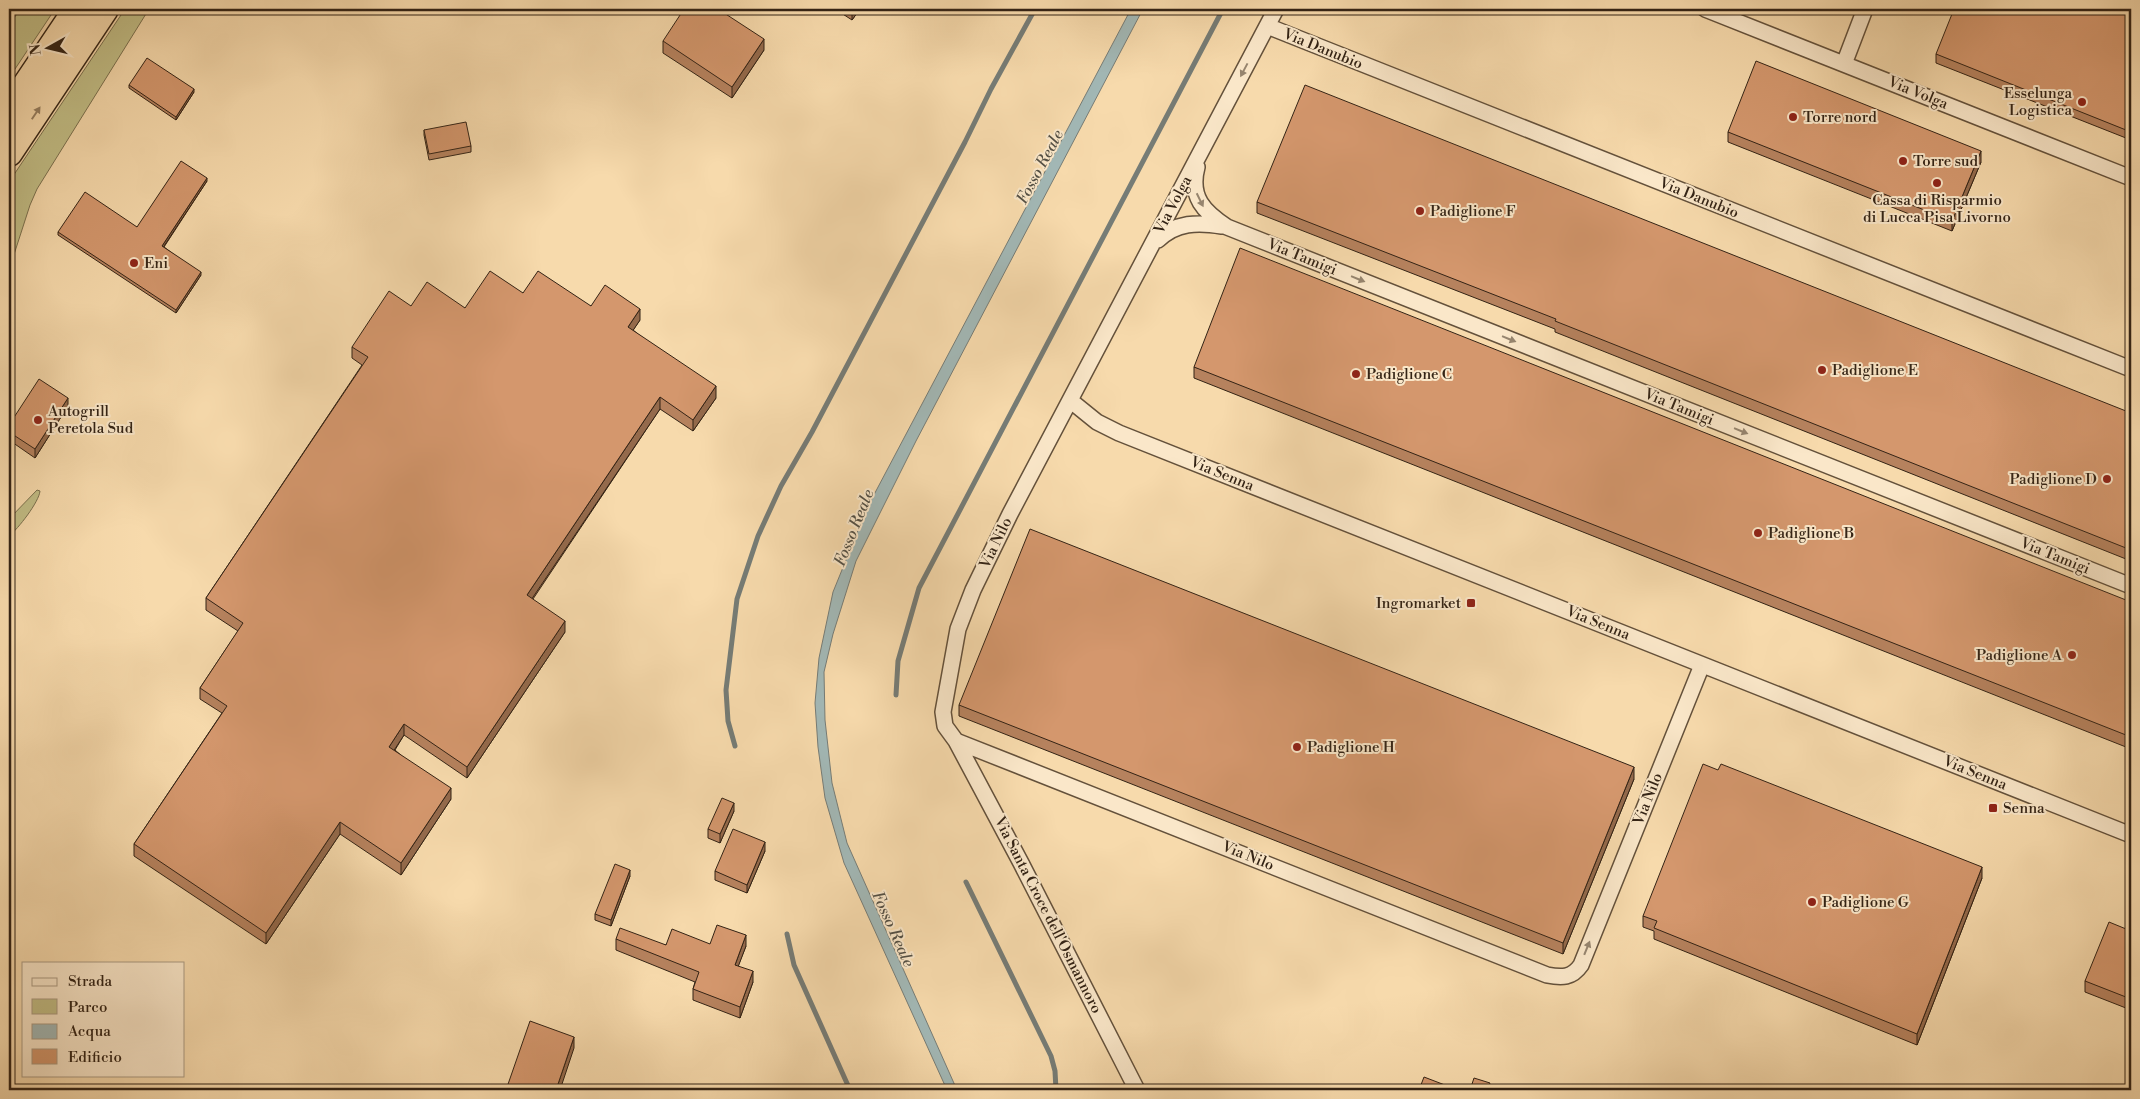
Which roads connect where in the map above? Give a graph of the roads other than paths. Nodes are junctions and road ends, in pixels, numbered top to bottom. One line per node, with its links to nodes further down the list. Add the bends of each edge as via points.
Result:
1 (77, 9): 8 (highway)
2 (105, 9): 9 (highway, one-way to 2)
3 (1276, 9): 6 (street, Via Volga)
4 (1705, 9): 7 (street, Via Volga)
5 (1865, 9): 7 (street)
6 (1267, 26): 10 (street, Via Volga, one-way to 10); 14 (street, Via Danubio)
7 (1844, 64): 11 (street, Via Volga)
8 (9, 110)
9 (9, 153)
10 (1200, 154): 12 (street, Via Tamigi, one-way to 12, via 1195,173 1197,196 1209,216); 13 (street, Via Volga)
11 (2131, 178)
12 (1227, 227): 13 (street, Via Tamigi, via 1207,223 1180,226 1170,230); 16 (street, Via Tamigi, one-way to 16)
13 (1152, 247): 15 (street, Via Volga)
14 (2131, 369)
15 (1071, 401): 17 (street, Via Senna, via 1097,422 1120,433); 18 (street, Via Nilo, via 973,590 958,629 943,712 945,726)
16 (2131, 586)
17 (1702, 665): 18 (street, Via Nilo, one-way to 17, via 1555,977 1570,976 1581,964); 19 (street, Via Senna)
18 (956, 741): 20 (street, Via Santa Croce dell'Osmannoro)
19 (2131, 835)
20 (1138, 1090)

